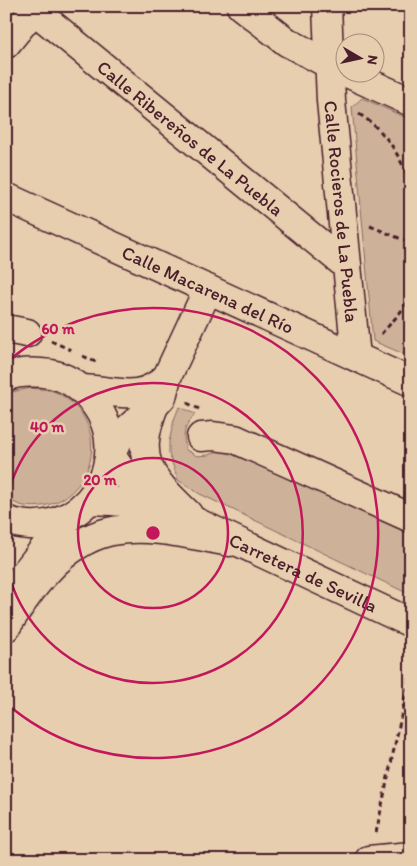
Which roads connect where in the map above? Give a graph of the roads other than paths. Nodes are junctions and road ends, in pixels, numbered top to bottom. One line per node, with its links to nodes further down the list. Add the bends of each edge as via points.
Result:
1 (241, 6): 6 (street, via 287,42)
2 (328, 6): 4 (street, Calle Rocieros de La Puebla)
3 (35, 8): 5 (street); 11 (street, Calle Ribereños de La Puebla)
4 (334, 38)
5 (6, 44)
6 (334, 67)
7 (337, 82): 11 (street, Calle Rocieros de La Puebla, via 331,101)
8 (367, 82): 9 (street)
9 (411, 102)
10 (6, 197): 12 (street, Calle Macarena del Río)
11 (347, 266): 13 (street, Calle Rocieros de La Puebla)
12 (208, 289): 13 (street, Calle Macarena del Río); 17 (street)
13 (356, 357): 18 (street, Calle Macarena del Río)
14 (6, 368): 15 (street)
15 (36, 372): 16 (street); 19 (street, via 60,376)
16 (6, 377)
17 (167, 377): 19 (street, via 158,385 132,394); 20 (street, via 162,397)
18 (411, 382)
19 (82, 389): 22 (street, via 98,407 108,430)
20 (154, 406): 22 (street, via 122,434); 26 (street, via 145,440 148,468 168,495)
21 (201, 437): 24 (street, via 235,439)
22 (110, 454): 23 (street, via 104,478); 26 (street, Carretera de Sevilla, via 123,473 148,495)
23 (80, 509): 25 (street, via 45,525); 26 (street, Carretera de Sevilla, via 119,501 144,504); 28 (street, via 24,572)
24 (411, 518)
25 (6, 520)
26 (196, 522): 27 (street, Carretera de Sevilla)
27 (248, 546): 29 (street, Carretera de Sevilla); 30 (street, via 162,530 107,532 84,542 55,564 27,594)
28 (6, 600)
29 (411, 623)
30 (6, 627)
31 (411, 856): 32 (street)
32 (370, 860)

